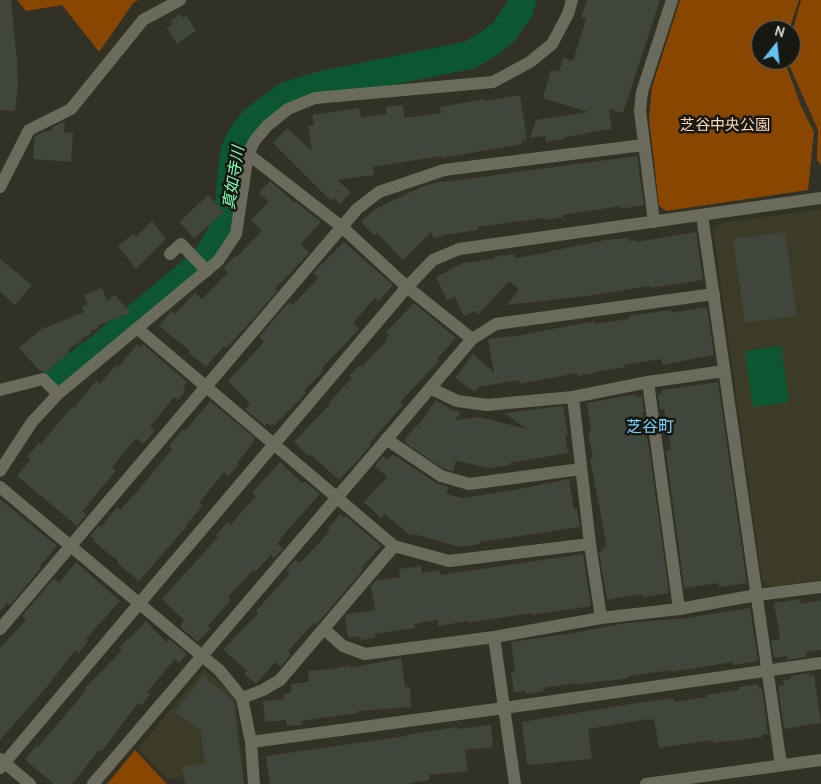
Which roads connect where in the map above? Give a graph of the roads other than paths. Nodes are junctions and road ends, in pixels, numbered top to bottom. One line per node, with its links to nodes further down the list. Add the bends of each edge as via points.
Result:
1 (180, 0): 6 (street, via 143,20 71,109 29,130)
2 (572, 0): 5 (street, via 552,44 530,62 493,82 314,98 288,109 268,125)
3 (672, 0): 4 (street, via 642,92 640,110)
4 (644, 145): 9 (street); 10 (street, via 444,170 379,192)
5 (248, 154): 10 (street); 12 (street, via 236,234)
6 (0, 187)
7 (821, 198): 8 (street)
8 (702, 215): 9 (street); 14 (street)
9 (654, 222): 13 (street, via 458,249 432,260)
10 (342, 227): 13 (street); 19 (street)
11 (170, 254): 12 (street, via 181,244)
12 (207, 271): 15 (street)
13 (408, 287): 16 (street); 25 (street)
14 (714, 294): 16 (street, via 496,324); 17 (street)
15 (138, 329): 19 (street); 22 (street)
16 (472, 338): 20 (street)
17 (724, 371): 18 (street); 34 (street)
18 (648, 382): 23 (street); 36 (street)
19 (206, 387): 25 (street); 31 (street)
20 (430, 388): 23 (street, via 457,401 487,405); 24 (street)
21 (0, 390): 22 (street, via 43,379)
22 (58, 394): 27 (street, via 32,422)
23 (573, 397): 26 (street)
24 (386, 439): 26 (street, via 441,476 469,484); 29 (street)
25 (274, 444): 29 (street); 35 (street)
26 (581, 469): 30 (street)
27 (0, 471)
28 (0, 487): 31 (street)
29 (337, 497): 32 (street); 41 (street)
30 (590, 544): 32 (street, via 449,561); 37 (street)
31 (72, 545): 35 (street); 38 (street)
32 (394, 546): 39 (street)
33 (821, 587): 34 (street)
34 (757, 595): 36 (street); 43 (street)
35 (140, 603): 41 (street); 48 (street)
36 (679, 609): 37 (street)
37 (601, 618): 40 (street)
38 (0, 629)
39 (324, 629): 40 (street, via 343,646 365,654); 44 (street, via 280,680)
40 (494, 637): 45 (street)
41 (202, 656): 44 (street, via 219,670); 52 (street)
42 (821, 663): 43 (street)
43 (768, 671): 45 (street); 49 (street)
44 (242, 698): 46 (street)
45 (504, 708): 46 (street); 54 (street)
46 (251, 742): 53 (street)
47 (821, 760): 49 (street)
48 (1, 763): 51 (street)
49 (781, 765): 50 (street)
50 (711, 780): 55 (street)
51 (30, 784)
52 (93, 784)
53 (254, 784)
54 (515, 784)
55 (646, 784)

